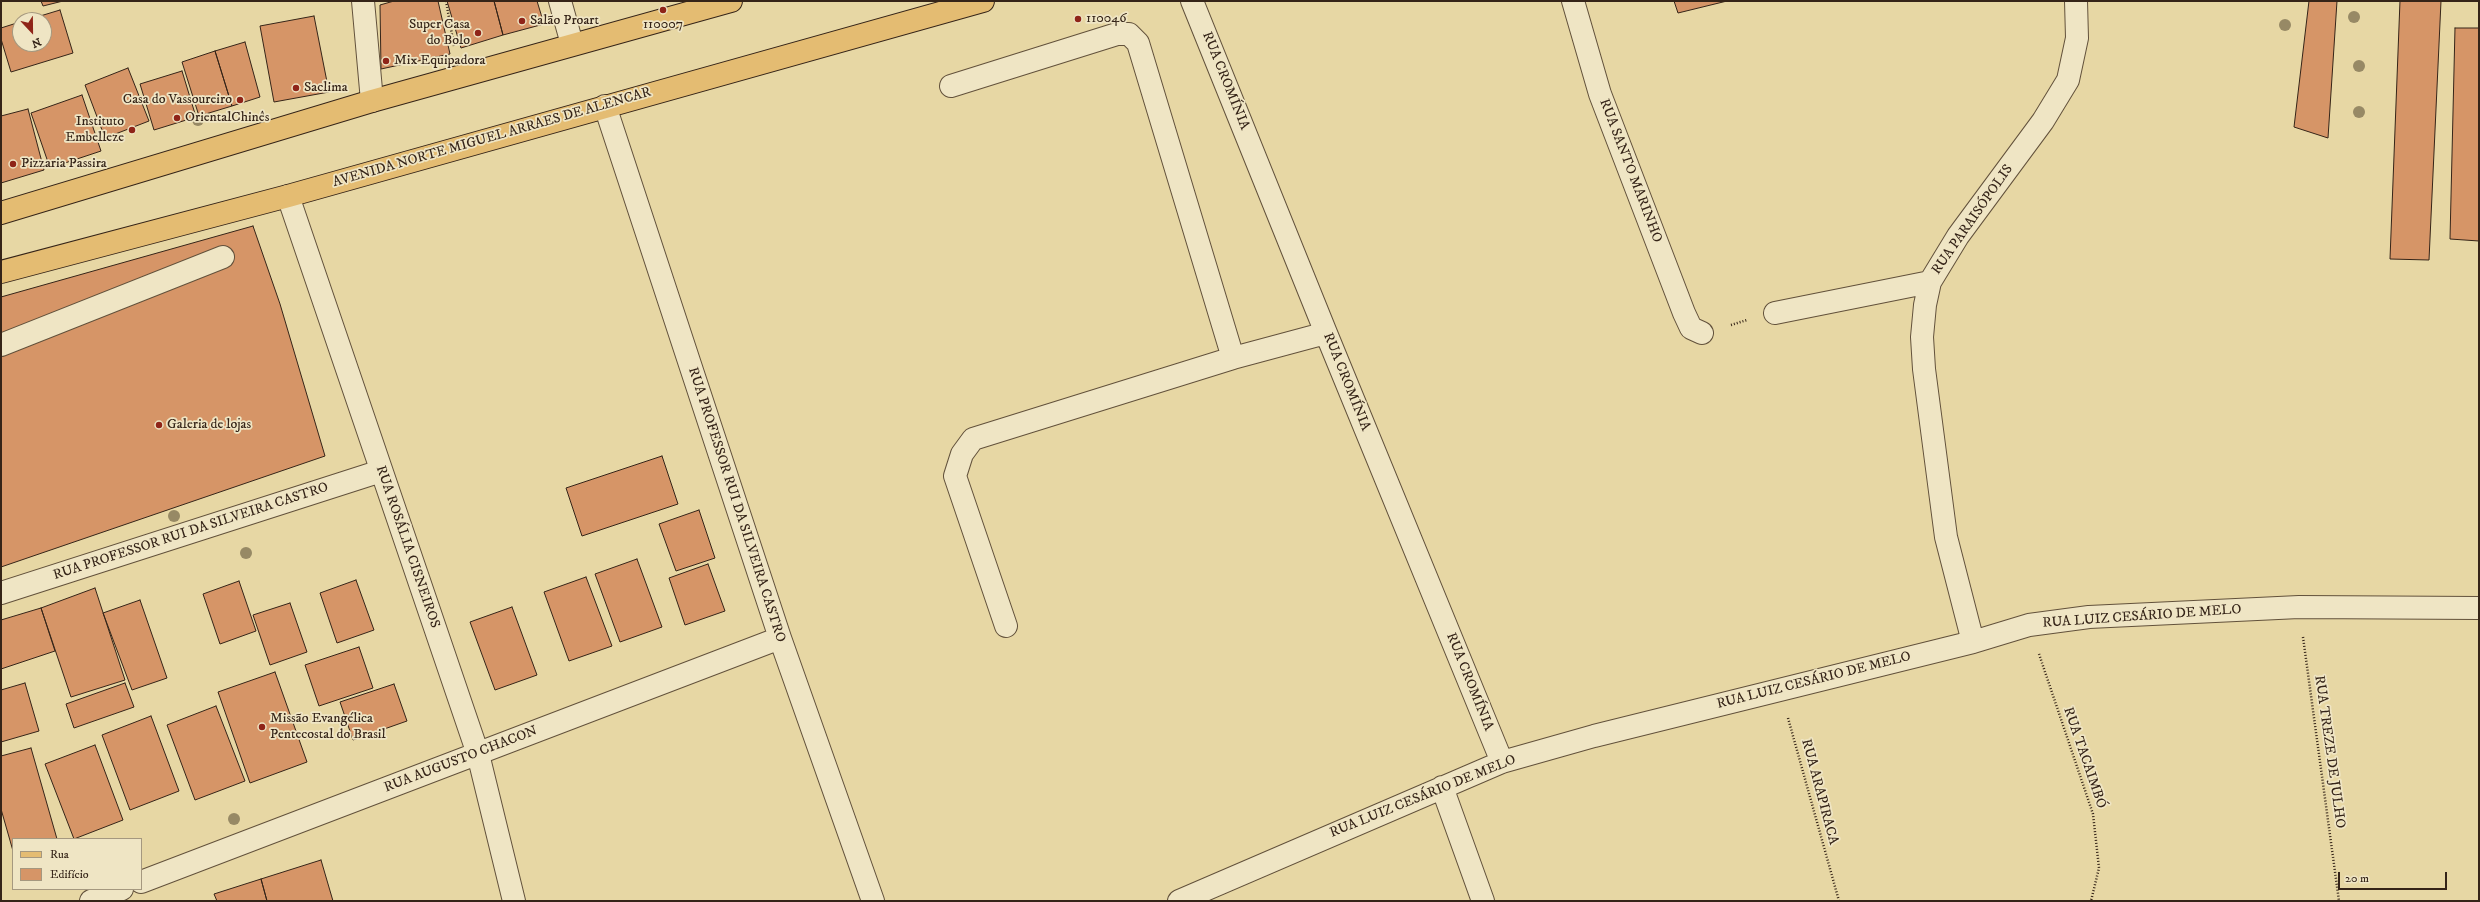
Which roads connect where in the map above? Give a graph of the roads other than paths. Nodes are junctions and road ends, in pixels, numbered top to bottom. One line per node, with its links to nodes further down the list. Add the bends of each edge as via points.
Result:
1 (363, 1): 10 (street)
2 (731, 1): 8 (main road)
3 (983, 1): 11 (main road, AVENIDA NORTE MIGUEL ARRAES DE ALENCAR)
4 (1192, 1): 18 (street, RUA CROMÍNIA)
5 (1573, 1): 19 (street, RUA SANTO MARINHO, via 1600,94 1684,313 1691,328)
6 (2076, 1): 16 (street, RUA PARAISÓPOLIS, via 2077,38 2068,80 2043,121 1958,236)
7 (562, 7): 8 (street)
8 (572, 44): 10 (main road)
9 (951, 86): 21 (street, via 1117,34 1129,34 1138,43)
10 (372, 101): 13 (main road)
11 (605, 106): 12 (main road, AVENIDA NORTE MIGUEL ARRAES DE ALENCAR); 26 (street, RUA PROFESSOR RUI DA SILVEIRA CASTRO)
12 (288, 196): 15 (main road, AVENIDA NORTE MIGUEL ARRAES DE ALENCAR); 22 (street, RUA ROSÁLIA CISNEIROS)
13 (1, 213)
14 (224, 257): 20 (street)
15 (1, 272)
16 (1930, 282): 17 (street); 27 (street, RUA PARAISÓPOLIS, via 1922,337 1924,369 1946,537)
17 (1775, 313)
18 (1326, 332): 21 (street); 29 (street, RUA CROMÍNIA)
19 (1702, 333)
20 (1, 345)
21 (1233, 358): 25 (street, via 973,439 962,454 955,476)
22 (381, 472): 23 (street, RUA PROFESSOR RUI DA SILVEIRA CASTRO); 28 (street, RUA ROSÁLIA CISNEIROS)
23 (2, 589)
24 (2479, 608): 27 (street, RUA LUIZ CESÁRIO DE MELO, via 2299,607 2089,617 2029,625)
25 (1006, 626)
26 (780, 638): 28 (street, RUA AUGUSTO CHACON); 35 (street, RUA PROFESSOR RUI DA SILVEIRA CASTRO)
27 (1973, 642): 29 (street, RUA LUIZ CESÁRIO DE MELO, via 1594,736)
28 (478, 754): 31 (street, RUA AUGUSTO CHACON); 34 (street, RUA ROSÁLIA CISNEIROS)
29 (1502, 762): 30 (street, RUA LUIZ CESÁRIO DE MELO)
30 (1442, 787): 36 (street, RUA LUIZ CESÁRIO DE MELO); 37 (street)
31 (142, 882)
32 (119, 890): 33 (street)
33 (91, 901)
34 (514, 901)
35 (873, 901)
36 (1179, 901)
37 (1483, 901)

